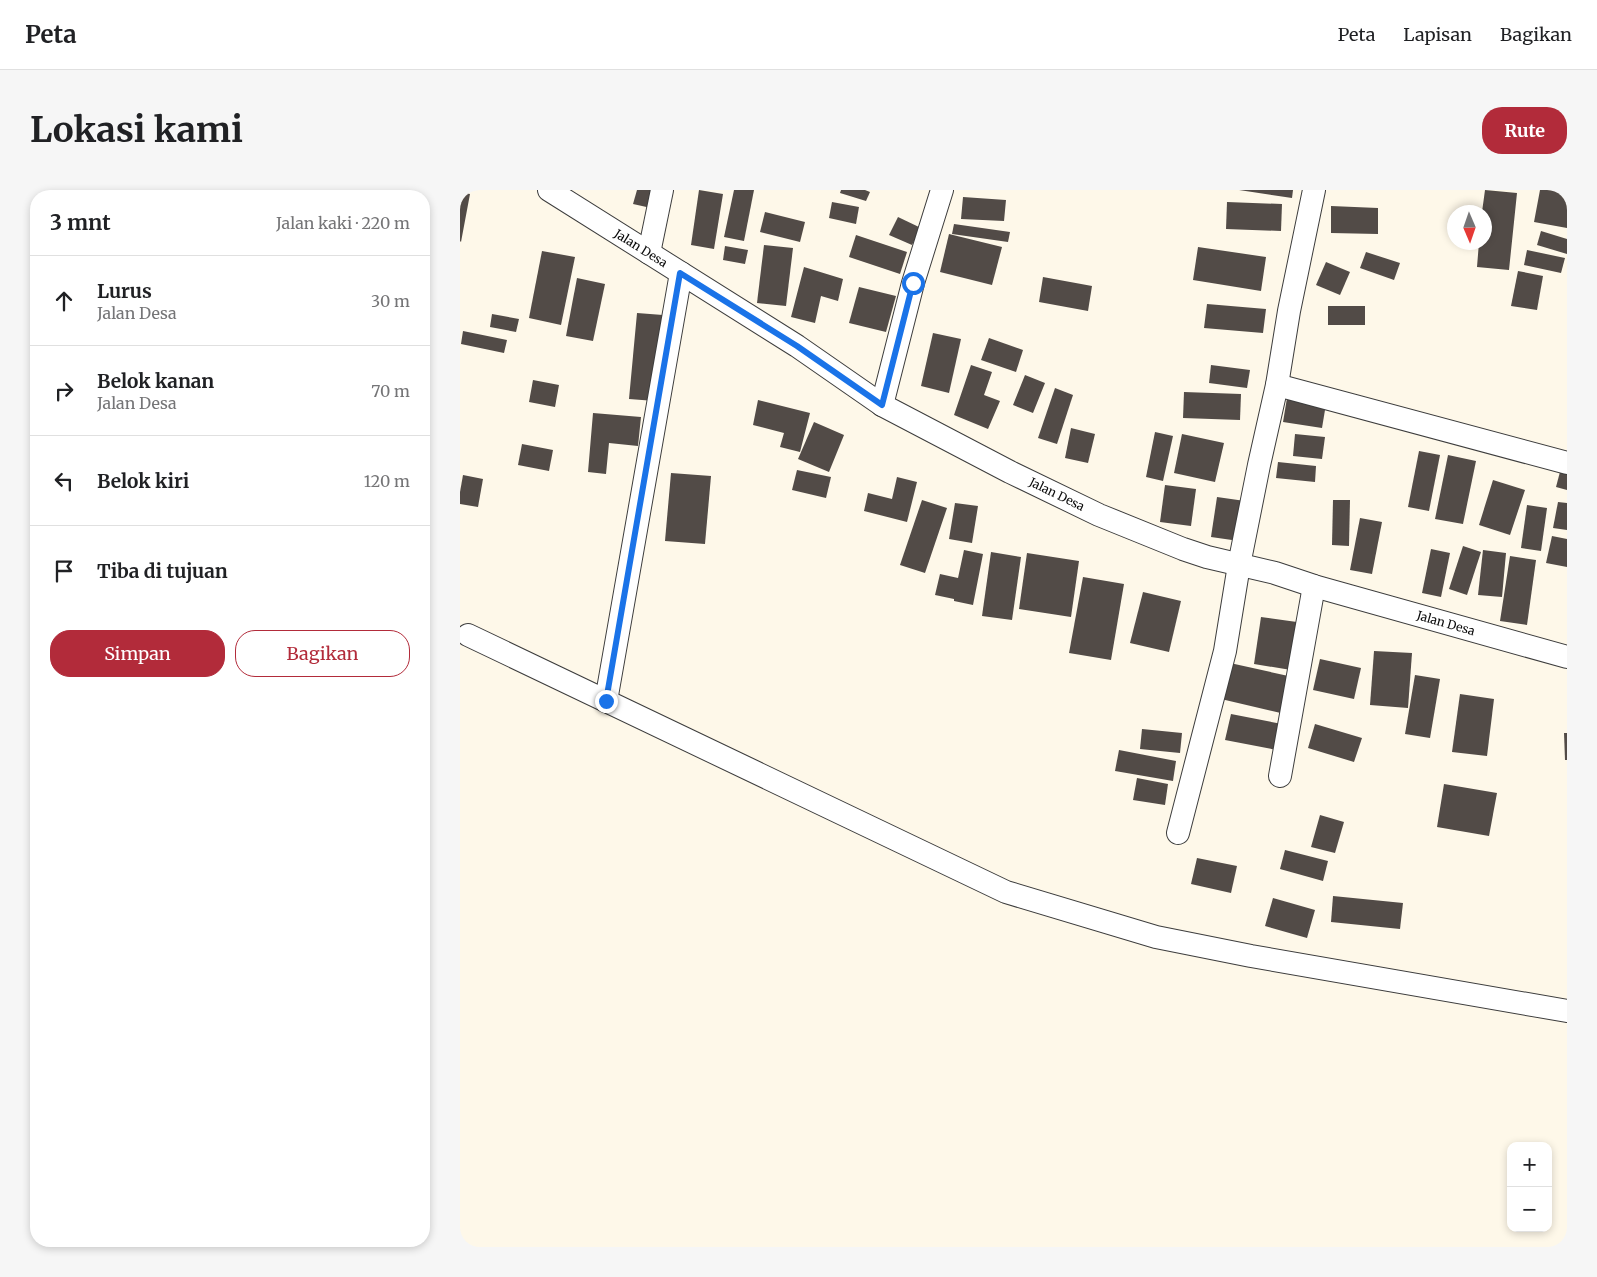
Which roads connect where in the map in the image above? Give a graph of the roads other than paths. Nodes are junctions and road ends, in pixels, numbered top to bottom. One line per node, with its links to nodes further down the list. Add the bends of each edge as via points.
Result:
1 (549, 190): 5 (street, Jalan Desa)
2 (662, 190): 5 (street)
3 (942, 190): 8 (street, via 913,283)
4 (1314, 190): 7 (street)
5 (649, 253): 6 (street, Jalan Desa)
6 (680, 273): 8 (street, Jalan Desa, via 797,346); 14 (street)
7 (1277, 385): 9 (street); 10 (street)
8 (882, 405): 10 (street, Jalan Desa, via 1100,515 1207,557)
9 (1567, 463)
10 (1237, 582): 11 (street, Jalan Desa, via 1275,573); 16 (street, via 1225,651)
11 (1314, 586): 13 (street, Jalan Desa); 15 (street)
12 (468, 635): 14 (street)
13 (1567, 657)
14 (606, 701): 17 (street, via 1006,892 1156,936)
15 (1280, 776)
16 (1178, 833)
17 (1567, 1011)

